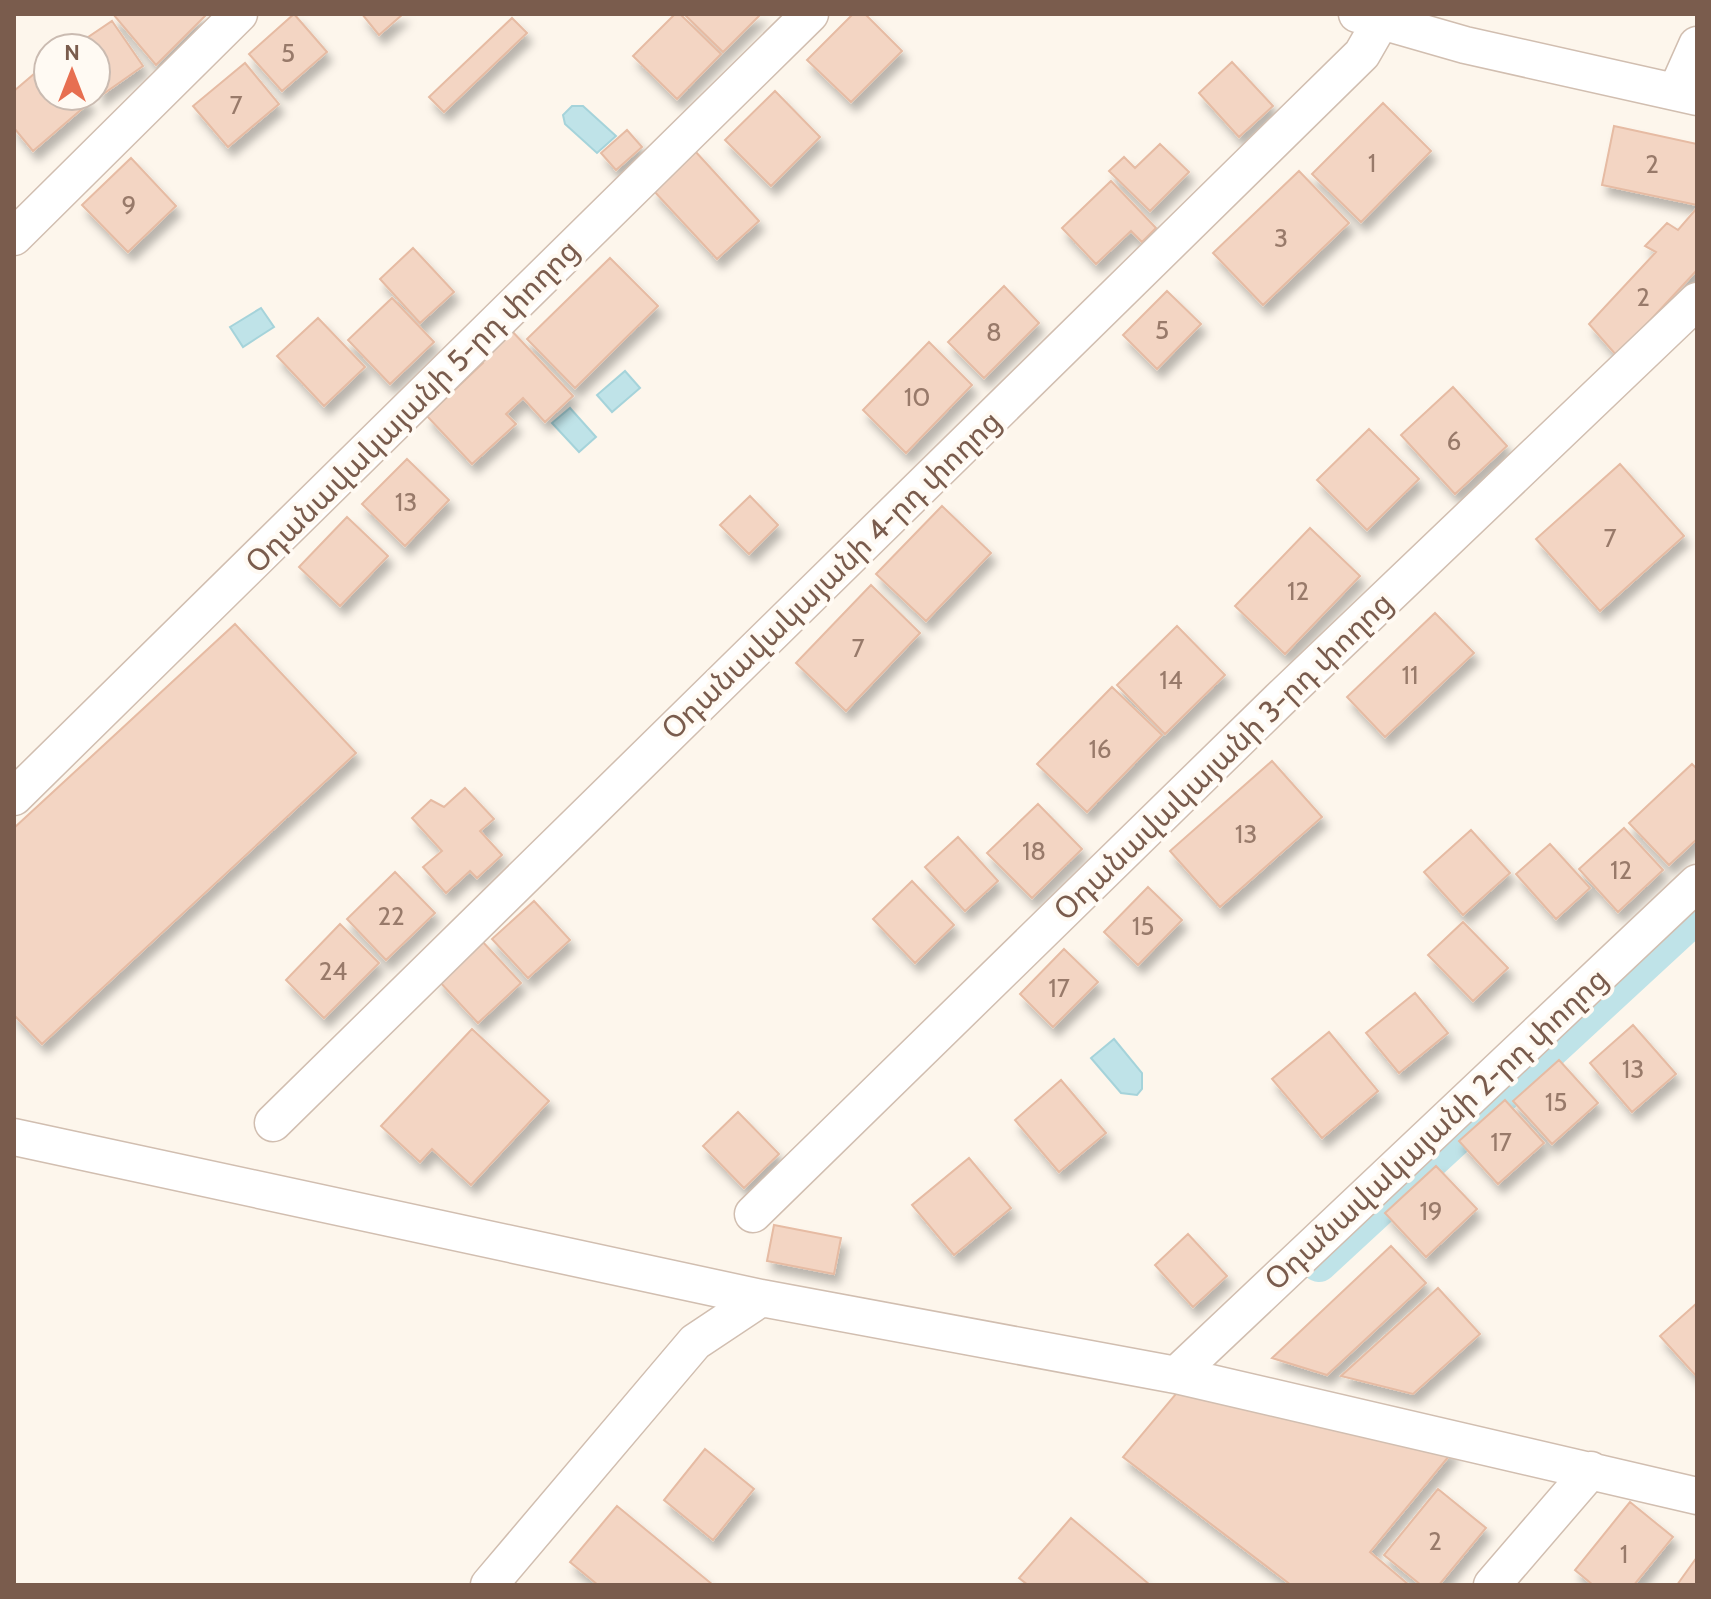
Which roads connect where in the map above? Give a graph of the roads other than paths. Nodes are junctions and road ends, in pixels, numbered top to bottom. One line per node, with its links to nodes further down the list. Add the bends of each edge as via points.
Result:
1 (239, 14): 6 (street)
2 (810, 14): 8 (street, Օդանավակայանի 5-րդ փողոց)
3 (1368, 18): 5 (street); 10 (street, Օդանավակայանի 4-րդ փողոց, via 1362,54)
4 (1697, 45): 5 (street)
5 (1686, 94)
6 (14, 237)
7 (1697, 301): 12 (street, Օդանավակայանի 3-րդ փողոց)
8 (14, 797)
9 (1697, 883): 14 (street, Օդանավակայանի 2-րդ փողոց)
10 (273, 1123)
11 (14, 1137): 13 (street)
12 (753, 1214)
13 (761, 1298): 14 (street); 17 (street, via 695,1342)
14 (1176, 1375): 15 (street)
15 (1591, 1470): 16 (street); 18 (street)
16 (1697, 1496)
17 (489, 1585)
18 (1492, 1585)

